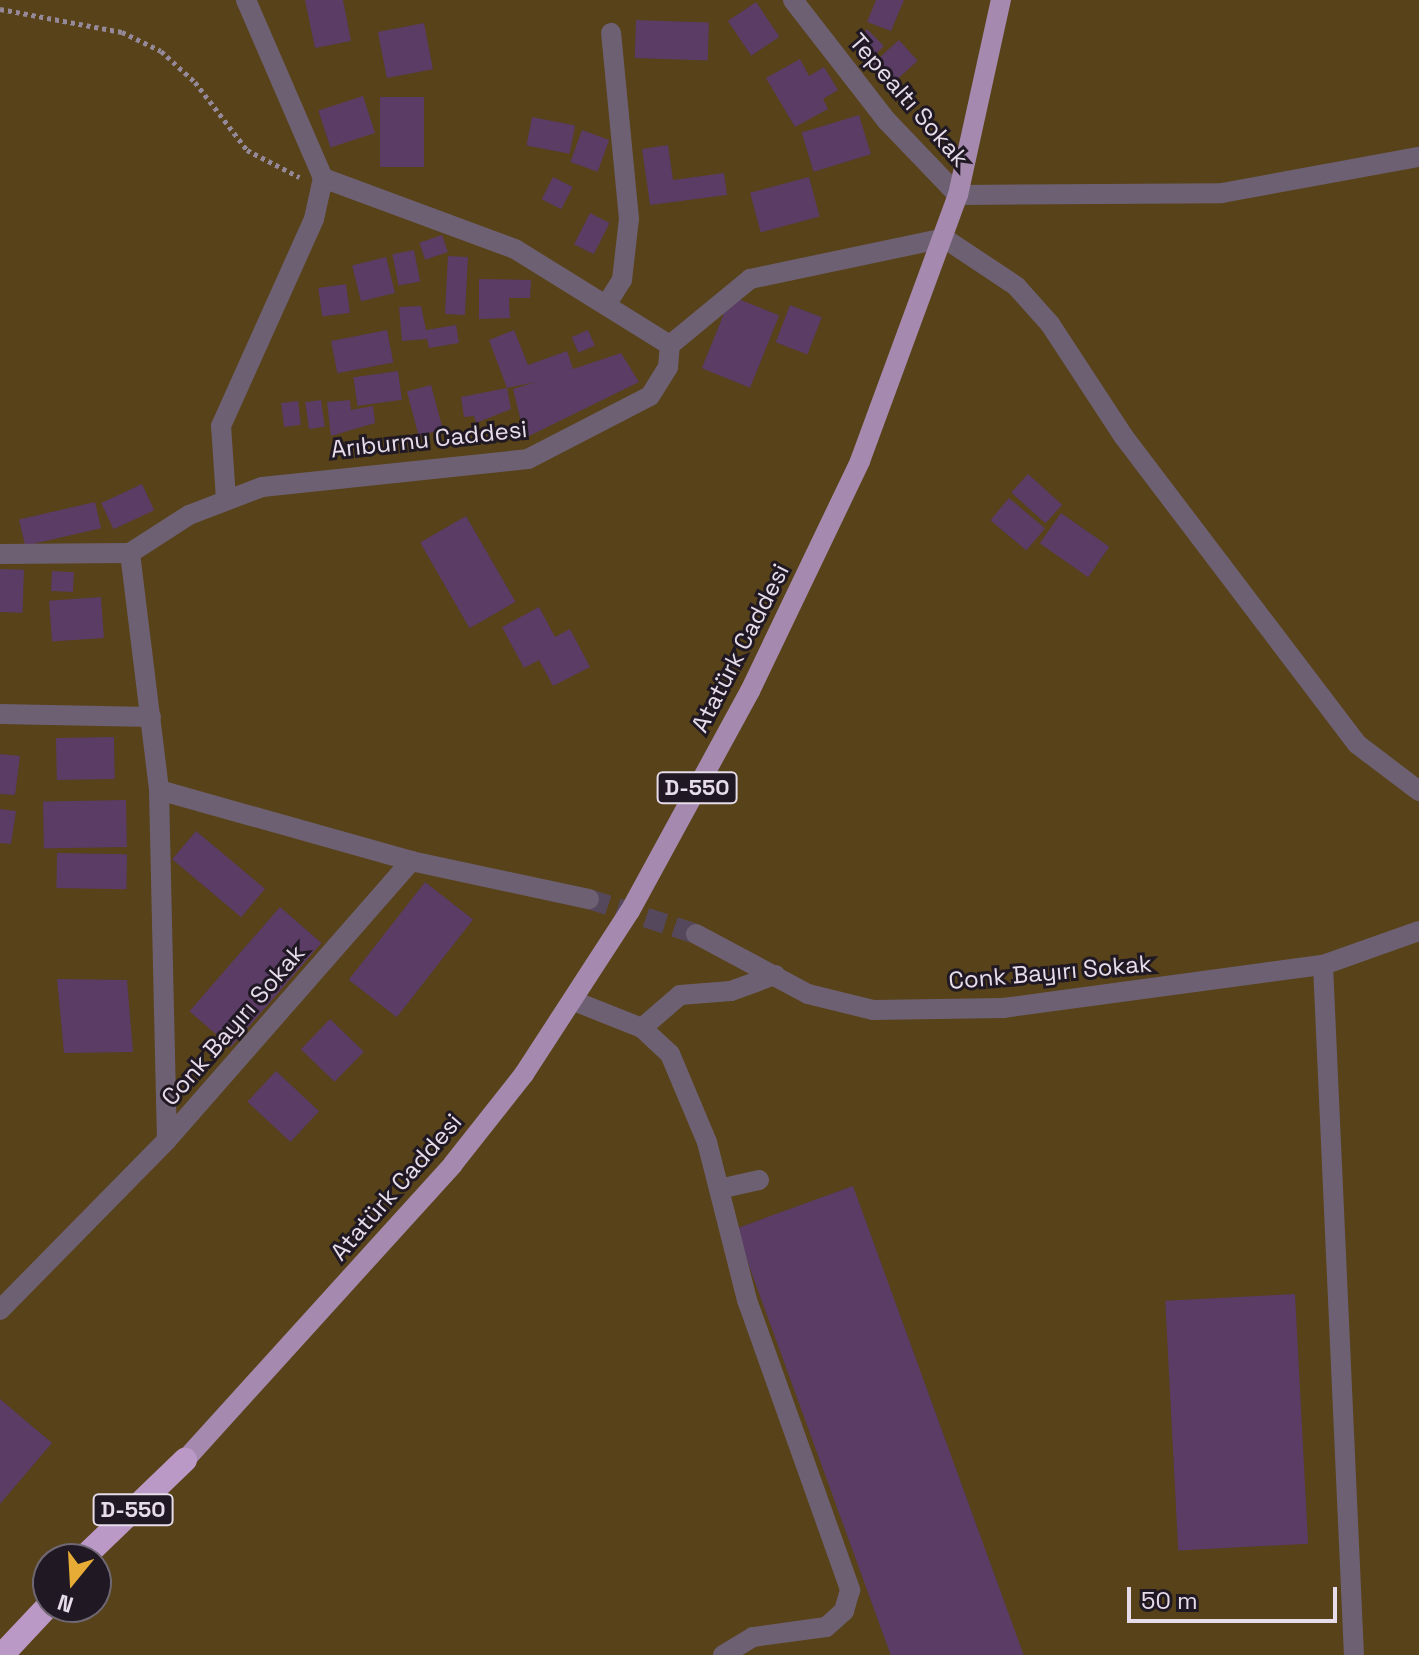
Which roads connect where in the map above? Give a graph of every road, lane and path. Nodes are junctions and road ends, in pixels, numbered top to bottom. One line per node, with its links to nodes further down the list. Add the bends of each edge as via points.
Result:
1 (246, 0): 7 (street)
2 (793, 0): 8 (street, Tepealtı Sokak, via 886,120)
3 (1001, 0): 8 (main road, Atatürk Caddesi / D-550)
4 (0, 9): 7 (path, via 122,32 161,51 195,82 247,150 289,176)
5 (611, 33): 10 (street, via 629,219 622,280)
6 (1419, 157): 8 (street, via 1222,193)
7 (323, 178): 10 (street, via 515,249); 12 (street, via 314,219 221,426)
8 (958, 195): 9 (main road, Atatürk Caddesi / D-550)
9 (944, 238): 11 (street, via 750,279); 18 (street, via 1016,286 1050,324 1124,437 1357,744); 25 (main road, Atatürk Caddesi / D-550, via 860,461 804,582 651,873)
10 (608, 302): 11 (street)
11 (670, 345): 12 (street, Arıburnu Caddesi, via 664,376 650,396 528,459 312,478)
12 (226, 499): 13 (street, Arıburnu Caddesi)
13 (130, 553): 14 (street, Arıburnu Caddesi); 16 (street, Conk Bayırı Sokak)
14 (0, 554)
15 (0, 714): 16 (street)
16 (151, 717): 17 (street, Conk Bayırı Sokak)
17 (159, 790): 19 (street); 27 (street, Conk Bayırı Sokak)
18 (1419, 791)
19 (411, 861): 20 (street); 27 (street, Conk Bayırı Sokak)
20 (589, 899)
21 (1419, 931): 23 (street, Conk Bayırı Sokak)
22 (696, 934): 24 (street, Conk Bayırı Sokak)
23 (1323, 965): 24 (street, Conk Bayırı Sokak, via 1003,1008 873,1010 808,994); 39 (street)
24 (775, 975): 26 (street, via 731,991 680,995)
25 (574, 1001): 26 (street); 31 (main road, Atatürk Caddesi / D-550, via 453,1164)
26 (642, 1028): 29 (street, via 670,1054)
27 (167, 1140): 30 (street)
28 (759, 1180): 29 (street)
29 (719, 1189): 38 (street, via 747,1300 850,1590 844,1611 826,1627 753,1637)
30 (0, 1310)
31 (185, 1460): 32 (highway, D-550); 33 (highway, D-550)
32 (99, 1543)
33 (107, 1543)
34 (32, 1607): 36 (highway)
35 (32, 1623): 37 (highway)
36 (0, 1638)
37 (2, 1655)
38 (723, 1655)
39 (1354, 1655)

